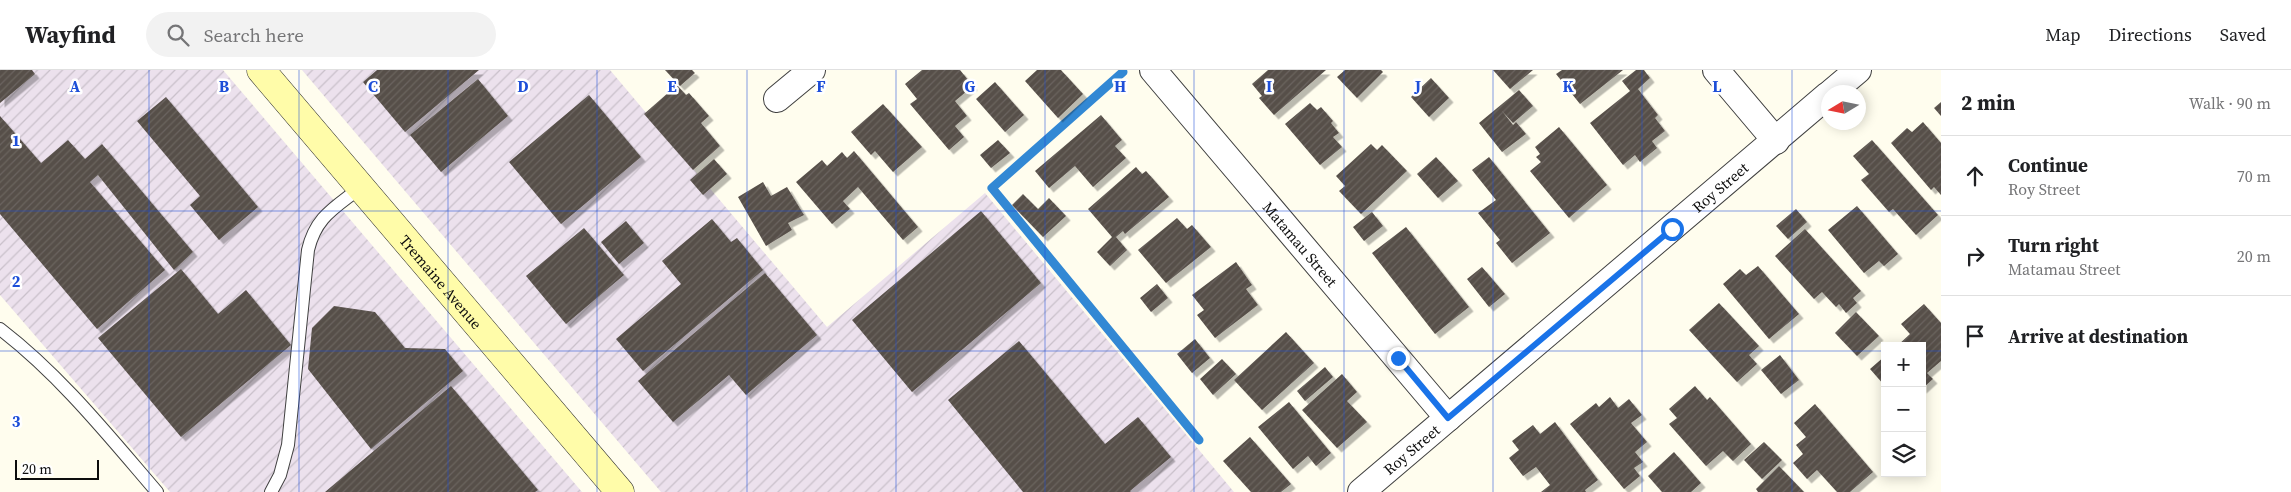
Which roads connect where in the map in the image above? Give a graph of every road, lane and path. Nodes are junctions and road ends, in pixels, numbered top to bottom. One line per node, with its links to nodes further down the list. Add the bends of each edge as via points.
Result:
1 (261, 70): 10 (main road, Tremaine Avenue)
2 (812, 70): 7 (street)
3 (1153, 70): 12 (street, Matamau Street)
4 (1716, 70): 9 (street)
5 (1858, 70): 6 (street)
6 (1840, 85)
7 (777, 99)
8 (1821, 101): 9 (street, Roy Street)
9 (1776, 141): 12 (street, Roy Street)
10 (361, 187): 14 (lane, via 323,217 311,236 288,445 280,475); 15 (main road, Tremaine Avenue)
11 (0, 329): 13 (lane, via 56,378)
12 (1448, 418): 16 (street, Roy Street)
13 (157, 492)
14 (271, 492)
15 (620, 492)
16 (1361, 492)

